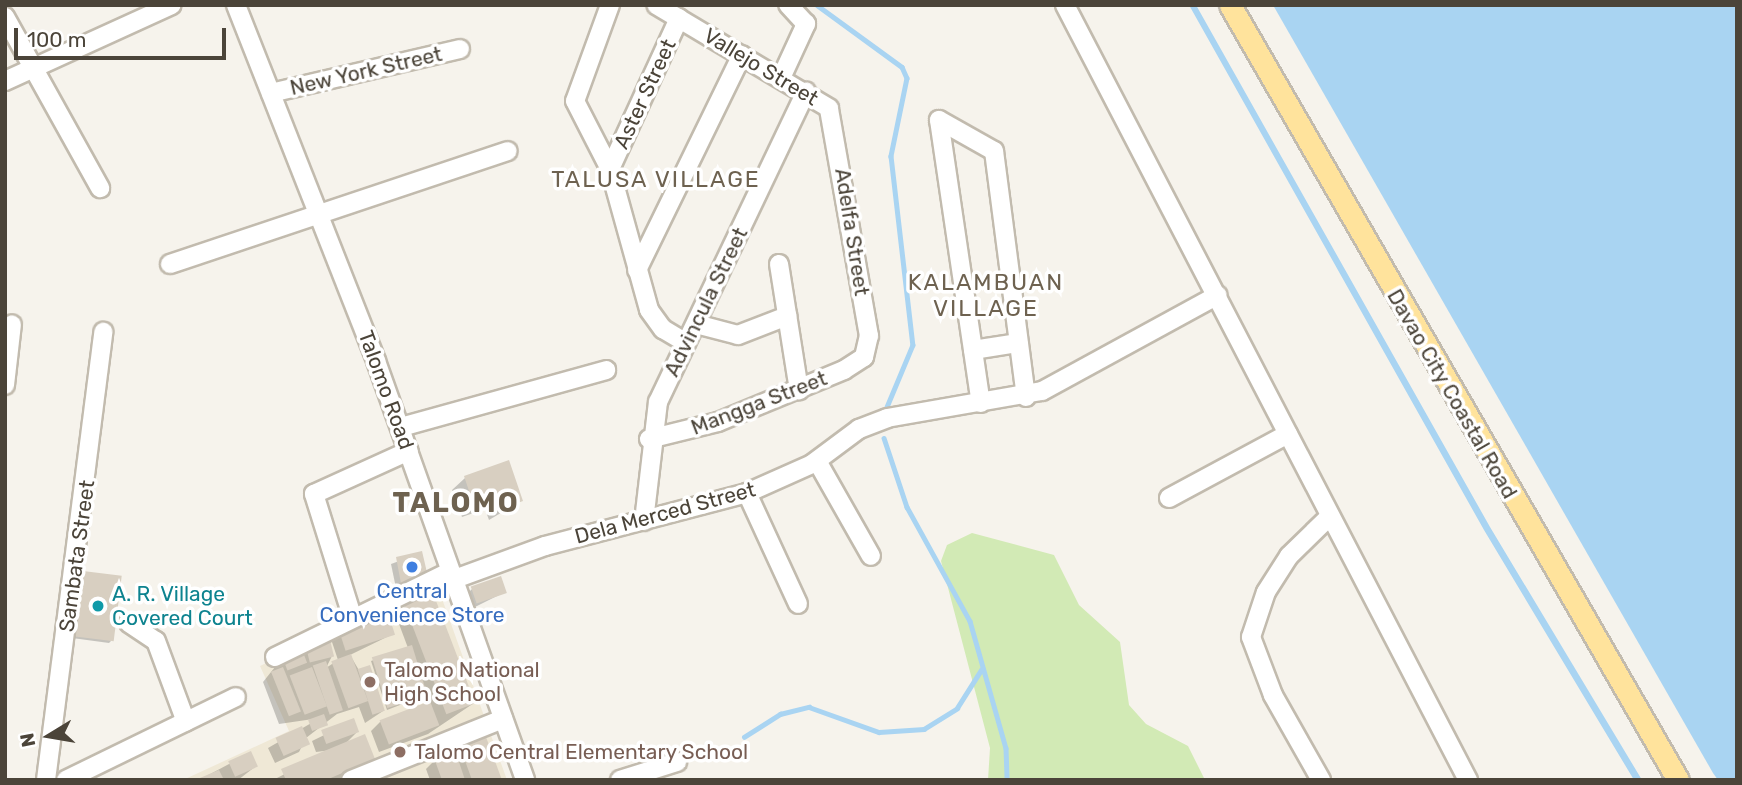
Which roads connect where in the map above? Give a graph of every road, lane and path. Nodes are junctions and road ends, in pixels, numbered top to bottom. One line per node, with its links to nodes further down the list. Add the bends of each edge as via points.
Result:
1 (172, 5): 12 (street)
2 (236, 5): 16 (street, Talomo Road)
3 (610, 5): 19 (street, via 575,92 581,119)
4 (656, 5): 9 (street, Vallejo Street)
5 (788, 5): 13 (street, via 806,24)
6 (1065, 5): 25 (street)
7 (1230, 5): 65 (main road, Davao City Coastal Road)
8 (5, 17): 12 (street)
9 (680, 18): 11 (street, Vallejo Street); 19 (street, Aster Street)
10 (460, 48): 16 (street, New York Street)
11 (742, 55): 13 (street, Vallejo Street); 24 (street)
12 (30, 70): 14 (street); 20 (street)
13 (781, 78): 15 (street, Vallejo Street)
14 (5, 81)
15 (806, 92): 17 (street, Vallejo Street); 28 (street, Advincula Street)
16 (271, 93): 21 (street, Talomo Road)
17 (829, 108): 33 (street, Adelfa Street, via 869,336)
18 (508, 150): 21 (street)
19 (610, 169): 24 (street)
20 (100, 188)
21 (319, 215): 22 (street); 39 (street, Talomo Road)
22 (170, 264)
23 (779, 264): 26 (street)
24 (637, 270): 30 (street, via 655,321)
25 (1218, 295): 37 (street, Dela Merced Street); 40 (street)
26 (787, 316): 28 (street, via 738,335); 36 (street)
27 (12, 324): 35 (street)
28 (696, 324): 30 (street, Advincula Street)
29 (103, 332): 58 (street, Sambata Street)
30 (686, 343): 41 (street, Advincula Street, via 657,402)
31 (1018, 343): 32 (street); 32 (street, via 994,150 939,120); 37 (street)
32 (973, 350): 38 (street)
33 (864, 357): 36 (street, Mangga Street)
34 (606, 370): 39 (street)
35 (5, 385)
36 (799, 390): 41 (street, Mangga Street, via 718,422)
37 (1026, 397): 38 (street, Dela Merced Street)
38 (981, 403): 43 (street, Dela Merced Street, via 880,420)
39 (401, 427): 42 (street, Talomo Road)
40 (1288, 434): 45 (street); 46 (street)
41 (649, 439): 47 (street, Advincula Street)
42 (408, 452): 49 (street, Talomo Road); 51 (street, via 314,494)
43 (817, 461): 44 (street, Dela Merced Street); 48 (street)
44 (747, 493): 47 (street, Dela Merced Street); 50 (street)
45 (1169, 498)
46 (1329, 517): 63 (street, via 1289,556 1262,600 1251,637 1273,695); 64 (street)
47 (644, 521): 49 (street, Dela Merced Street)
48 (871, 556)
49 (450, 576): 51 (street, Dela Merced Street); 55 (street, Talomo Road)
50 (798, 604)
51 (352, 616): 53 (street, Dela Merced Street)
52 (129, 623): 56 (street, via 156,641)
53 (275, 657)
54 (236, 697): 56 (street)
55 (503, 719): 60 (street); 61 (street, Talomo Road)
56 (186, 722): 59 (street)
57 (677, 762): 62 (street)
58 (46, 780)
59 (66, 780)
60 (351, 780)
61 (525, 780)
62 (620, 780)
63 (1321, 780)
64 (1468, 780)
65 (1678, 780)

